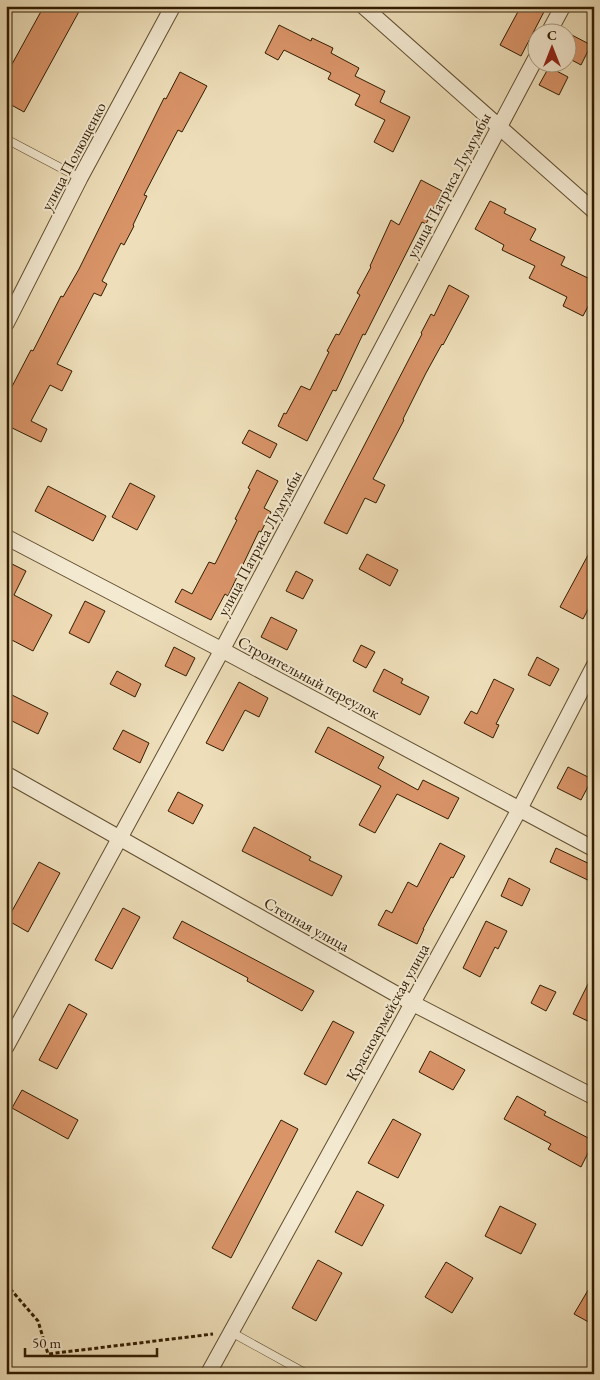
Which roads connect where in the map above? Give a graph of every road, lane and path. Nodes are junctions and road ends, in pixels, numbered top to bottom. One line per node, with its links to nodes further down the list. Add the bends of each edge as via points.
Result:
1 (173, 6): 8 (street, улица Полющенко)
2 (363, 6): 6 (street)
3 (563, 6): 4 (street)
4 (554, 22)
5 (528, 72): 6 (street, улица Патриса Лумумбы)
6 (499, 127): 9 (street); 12 (street, улица Патриса Лумумбы)
7 (6, 139): 8 (lane)
8 (80, 178): 10 (street, улица Полющенко)
9 (594, 212)
10 (6, 324)
11 (6, 537): 12 (street, Строительный переулок)
12 (222, 650): 15 (street, Строительный переулок); 16 (street, улица Патриса Лумумбы)
13 (594, 666): 15 (street, Красноармейская улица)
14 (6, 774): 16 (street, Степная улица)
15 (519, 810): 17 (street, Строительный переулок); 18 (street, Красноармейская улица)
16 (119, 837): 18 (street, Степная улица); 19 (street, улица Патриса Лумумбы)
17 (594, 850)
18 (412, 1003): 20 (street, Степная улица); 22 (street, Красноармейская улица)
19 (6, 1047)
20 (594, 1097)
21 (6, 1284): 22 (path, via 38,1321 48,1354)
22 (231, 1332): 23 (street, Красноармейская улица); 24 (lane)
23 (208, 1374)
24 (307, 1374)

